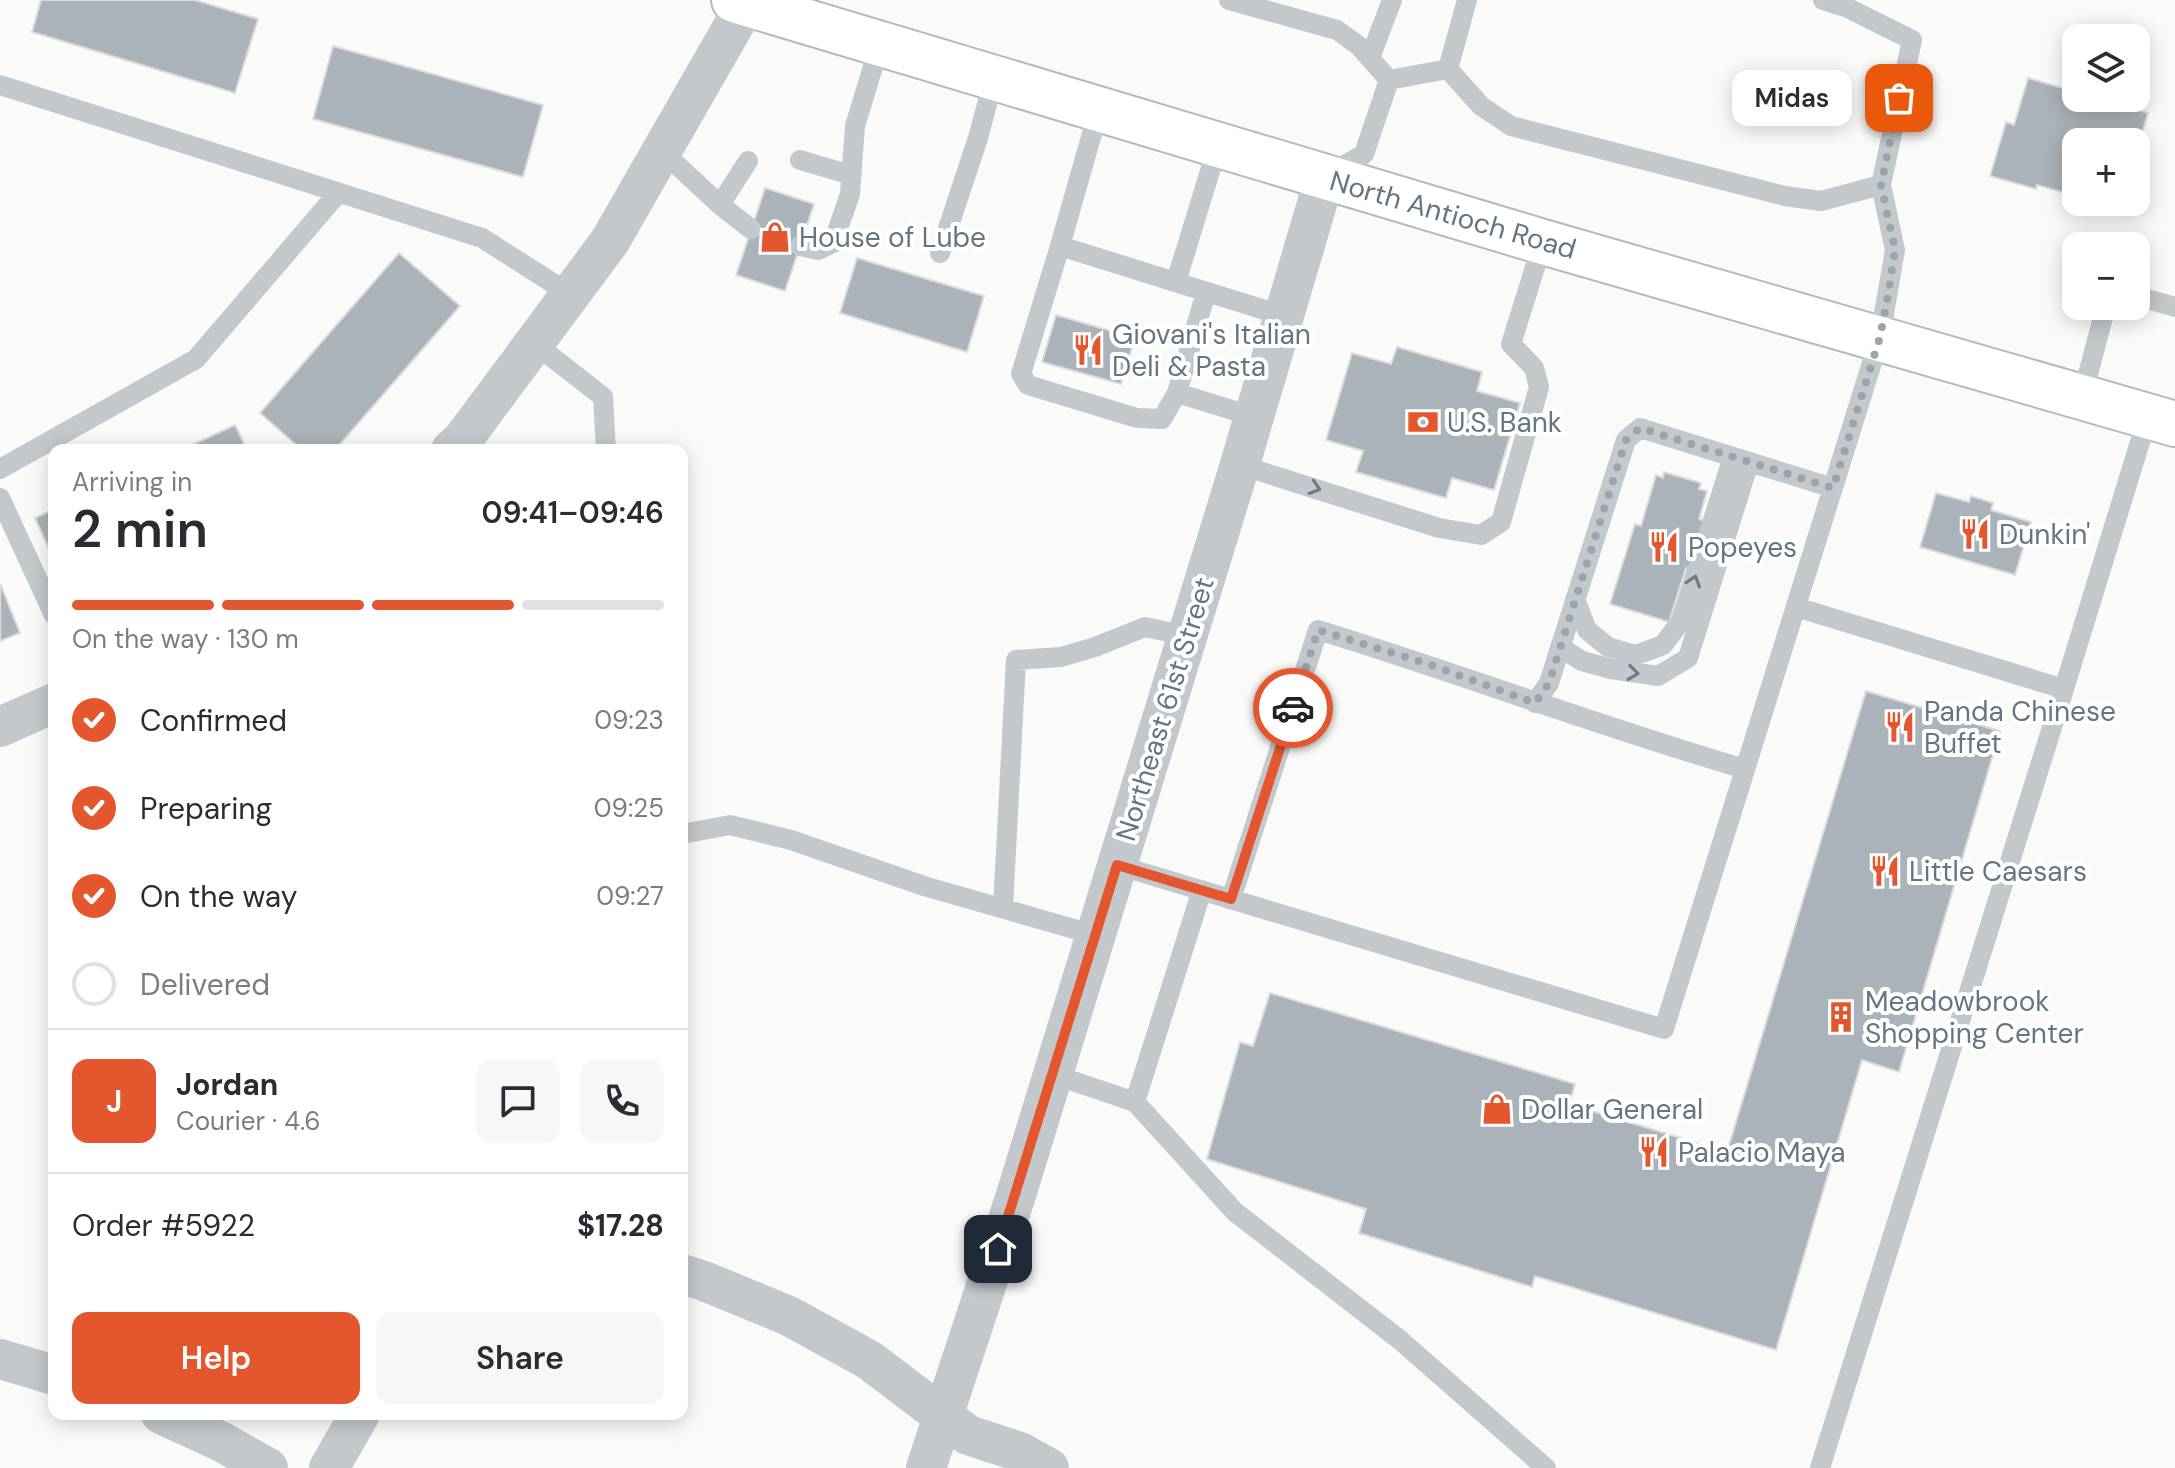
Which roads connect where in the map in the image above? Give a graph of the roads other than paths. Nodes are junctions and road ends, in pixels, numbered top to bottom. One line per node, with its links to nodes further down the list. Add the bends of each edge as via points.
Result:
1 (1229, 0): 7 (lane, via 1337,30)
2 (1392, 0): 7 (lane)
3 (1467, 0): 8 (lane)
4 (1823, 0): 19 (lane, via 1912,40)
5 (740, 2): 6 (main road, North Antioch Road); 14 (street)
6 (880, 44): 9 (main road, North Antioch Road); 17 (lane, via 855,126)
7 (1370, 58): 10 (lane)
8 (1448, 69): 10 (lane); 19 (lane, via 1481,106 1511,126 1785,196 1821,201)
9 (994, 78): 12 (main road, North Antioch Road); 26 (lane)
10 (1389, 80): 18 (lane, via 1364,154)
11 (0, 85): 20 (lane)
12 (1099, 109): 13 (main road, North Antioch Road); 25 (lane)
13 (1218, 145): 18 (main road, North Antioch Road); 27 (lane)
14 (662, 151): 21 (lane); 29 (street, via 610,241)
15 (800, 160): 17 (lane)
16 (748, 161): 21 (lane)
17 (851, 175): 24 (lane, via 833,243 818,250)
18 (1325, 177): 23 (main road, North Antioch Road); 32 (street, Northeast 61st Street)
19 (1881, 185): 34 (lane, via 1895,250)
20 (338, 193): 29 (lane, via 482,238); 44 (lane, via 196,359)
21 (720, 205): 22 (lane)
22 (751, 229)
23 (1543, 242): 34 (main road, North Antioch Road); 43 (lane, one-way to 23, via 1439,528 1481,535 1501,522 1539,387 1534,368 1511,344)
24 (800, 246)
25 (1060, 246): 27 (lane); 36 (lane, via 1021,374 1028,385 1137,418 1162,419)
26 (940, 253)
27 (1176, 282): 28 (lane)
28 (1206, 292): 32 (lane); 36 (lane)
29 (570, 294): 35 (street)
30 (2150, 300): 31 (lane)
31 (2175, 307)
32 (1284, 316): 38 (street, Northeast 61st Street)
33 (2102, 320): 37 (lane)
34 (1880, 337): 37 (main road, North Antioch Road); 45 (lane)
35 (534, 343): 40 (street); 41 (lane, via 603,397)
36 (1177, 393): 38 (lane)
37 (2082, 397): 39 (main road, North Antioch Road)
38 (1255, 417): 43 (street, Northeast 61st Street)
39 (2161, 420): 52 (lane)
40 (459, 444)
41 (606, 444)
42 (1741, 460): 45 (lane); 47 (lane, via 1640,428 1626,440); 47 (lane, one-way to 42, via 1587,630 1608,647 1636,655 1663,645 1681,621); 51 (lane, one-way to 42, via 1582,661 1658,676 1688,658)
43 (1240, 465): 50 (street, Northeast 61st Street)
44 (0, 469)
45 (1833, 488): 49 (lane)
46 (0, 498): 48 (lane)
47 (1575, 599): 51 (lane)
48 (48, 602)
49 (1796, 607): 52 (lane); 56 (lane)
50 (1187, 636): 58 (street, Northeast 61st Street); 61 (lane, via 1145,627 1061,657 1016,660)
51 (1560, 647): 53 (lane, via 1549,683)
52 (2064, 689): 76 (lane)
53 (1535, 703): 56 (lane); 60 (lane, via 1318,630)
54 (48, 706): 55 (street)
55 (0, 727)
56 (1745, 769): 60 (lane, via 1664,1029)
57 (688, 833): 61 (lane, via 730,825)
58 (1117, 865): 59 (lane); 62 (street, Northeast 61st Street)
59 (1202, 890): 60 (lane); 64 (lane)
60 (1231, 899)
61 (1003, 908): 62 (lane)
62 (1095, 935): 63 (street, Northeast 61st Street)
63 (1052, 1074): 64 (lane); 68 (street, Northeast 61st Street)
64 (1135, 1102): 75 (lane, via 1235,1212 1400,1340)
65 (688, 1276): 68 (street, via 789,1316 869,1360)
66 (0, 1359): 67 (street)
67 (48, 1373)
68 (941, 1417): 73 (street, Northeast 61st Street); 74 (street, via 968,1435)
69 (174, 1420): 71 (street)
70 (357, 1420): 72 (street)
71 (268, 1468)
72 (329, 1468)
73 (926, 1468)
74 (1049, 1468)
75 (1546, 1468)
76 (1820, 1468)

